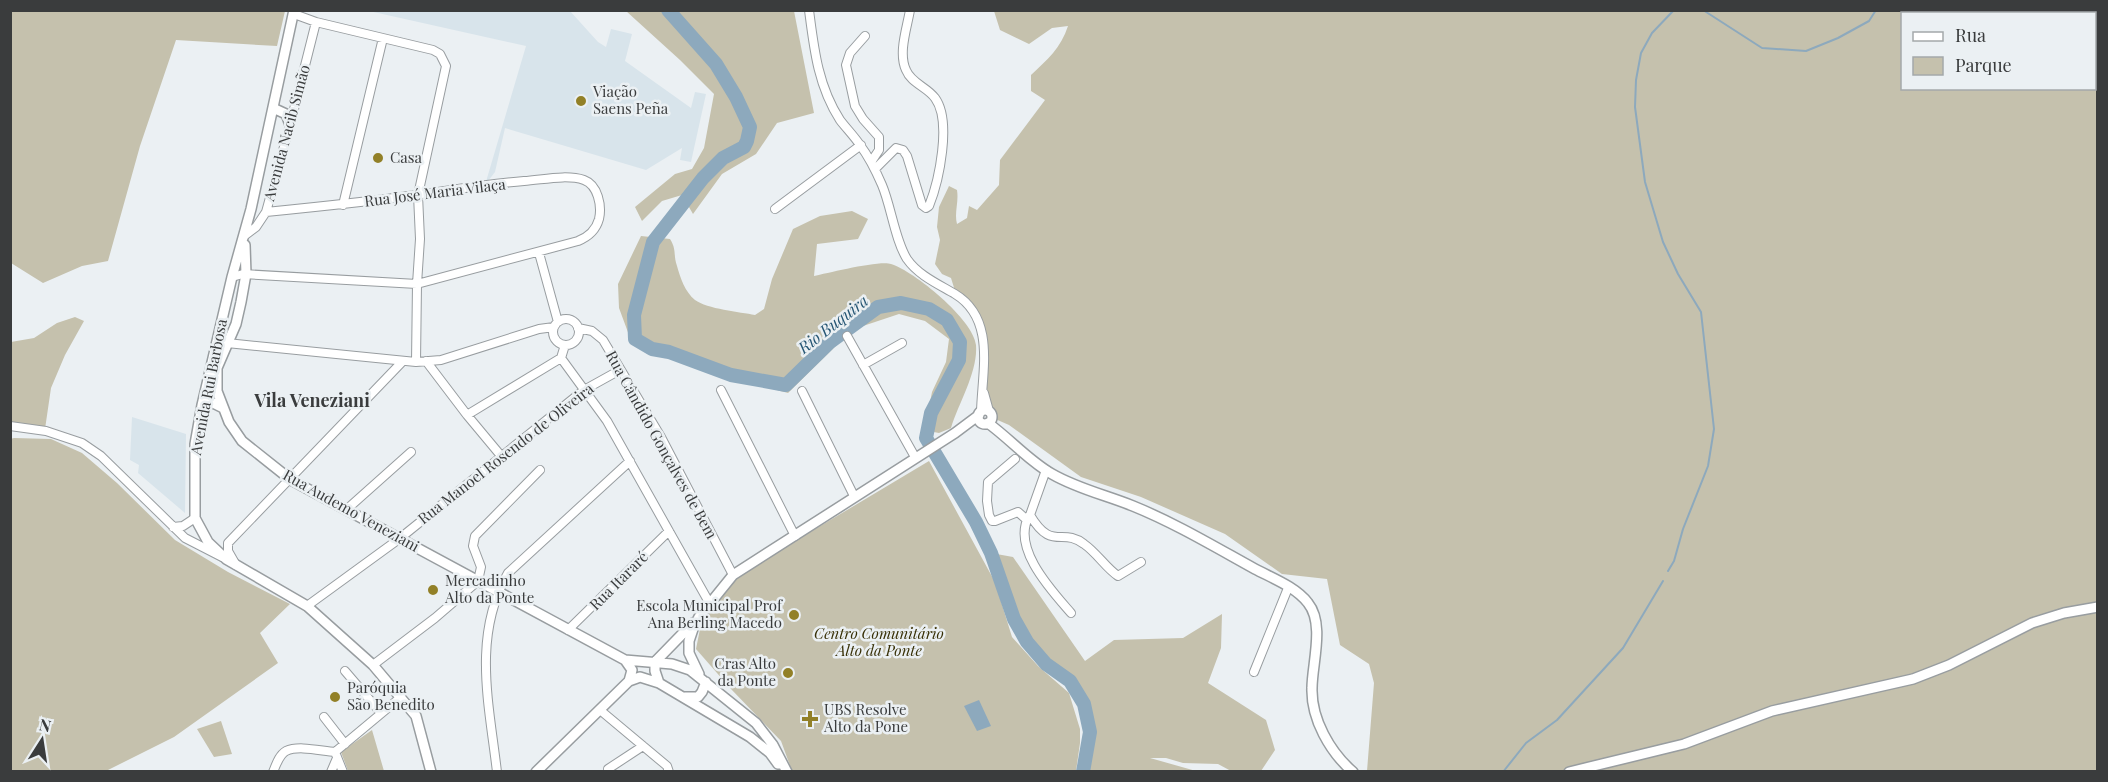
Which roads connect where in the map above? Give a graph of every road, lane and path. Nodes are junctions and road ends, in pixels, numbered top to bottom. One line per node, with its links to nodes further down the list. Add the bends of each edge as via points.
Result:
1 (809, 10): 11 (street, via 824,91 840,120)
2 (910, 10): 6 (street)
3 (916, 10): 6 (street)
4 (294, 12): 5 (street); 9 (main road, Avenida Rui Barbosa)
5 (316, 22): 8 (street); 10 (street, Avenida Nacib Simão)
6 (908, 24): 12 (street, via 903,55 906,71 934,96 944,120 929,206 922,205 903,150 896,148)
7 (865, 36): 12 (street, via 846,59 846,65 855,106 879,137)
8 (382, 38): 13 (street, via 433,50 446,66); 14 (street)
9 (273, 108): 10 (main road, via 286,114); 17 (main road, Avenida Rui Barbosa)
10 (290, 125): 16 (street, Avenida Nacib Simão)
11 (861, 145): 12 (street); 15 (street)
12 (873, 166): 40 (street, via 906,258 961,298 979,322 984,340)
13 (418, 195): 14 (street, Rua José Maria Vilaça); 18 (street, Rua José Maria Vilaça, via 492,184 584,180 594,188 600,216 590,234); 21 (street)
14 (343, 205): 16 (street, Rua José Maria Vilaça)
15 (775, 209)
16 (266, 212): 17 (street, Avenida Nacib Simão, via 256,228)
17 (244, 236): 19 (main road, Rua Audemo Veneziani); 20 (main road, Avenida Rui Barbosa)
18 (538, 253): 21 (street); 22 (street)
19 (246, 274): 20 (street); 21 (street); 25 (main road, Rua Audemo Veneziani, via 239,314)
20 (232, 277): 37 (main road, Avenida Rui Barbosa)
21 (417, 284): 31 (street)
22 (556, 325): 23 (street, via 570,320); 27 (street, via 555,339); 29 (street, via 441,360)
23 (578, 328): 27 (street, via 576,340); 33 (street, Rua Cândido Gonçalves de Bem, via 592,331 603,340)
24 (847, 336): 32 (street)
25 (227, 343): 30 (street); 38 (main road, Rua Audemo Veneziani, via 216,374)
26 (902, 343): 32 (street)
27 (565, 345): 28 (street)
28 (561, 358): 34 (street); 39 (street)
29 (426, 361): 31 (street); 39 (street)
30 (402, 362): 31 (street); 49 (street)
31 (416, 362)
32 (863, 364): 43 (street)
33 (620, 370): 34 (street, Rua Manoel Rosendo de Oliveira); 61 (street, Rua Cândido Gonçalves de Bem, via 661,437)
34 (584, 390): 44 (street, Rua Manoel Rosendo de Oliveira); 46 (street)
35 (721, 390): 56 (street)
36 (802, 391): 50 (street)
37 (202, 405): 38 (main road, via 213,403); 52 (main road, Avenida Rui Barbosa, via 195,444)
38 (223, 408): 49 (main road, Rua Audemo Veneziani, via 242,441)
39 (467, 416): 44 (street)
40 (985, 417): 43 (main road); 48 (main road)
41 (10, 426): 54 (street, via 46,431 101,456)
42 (411, 452): 51 (street)
43 (919, 455): 50 (main road)
44 (502, 457): 57 (street, Rua Manoel Rosendo de Oliveira)
45 (1015, 459): 53 (street, via 988,482 989,515 992,521 1018,512)
46 (630, 461): 55 (street); 64 (street, via 508,573)
47 (540, 470): 62 (street, via 475,536 473,546 481,567)
48 (1046, 470): 53 (street); 63 (main road, via 1079,488 1133,506 1182,529)
49 (291, 480): 51 (main road, Rua Audemo Veneziani); 60 (street, via 228,543)
50 (854, 496): 56 (main road)
51 (346, 510): 57 (main road, Rua Audemo Veneziani)
52 (195, 518): 54 (street); 58 (main road, via 208,542)
53 (1028, 518): 59 (street, via 1046,535 1084,543 1117,575); 68 (street, via 1024,532 1033,564 1050,591)
54 (173, 527): 58 (street, via 185,538)
55 (669, 531): 65 (street); 70 (street, Rua Itararé)
56 (795, 536): 61 (main road)
57 (399, 538): 62 (main road, Rua Audemo Veneziani); 66 (street, Rua Manoel Rosendo de Oliveira)
58 (226, 559): 60 (main road)
59 (1141, 562)
60 (237, 567): 66 (main road)
61 (733, 575): 65 (main road)
62 (478, 581): 64 (main road, Rua Audemo Veneziani); 73 (street)
63 (1288, 588): 75 (street); 96 (main road, via 1304,598 1312,612 1316,644 1312,692 1320,727)
64 (498, 592): 70 (main road, Rua Audemo Veneziani); 92 (street, via 486,639 485,669)
65 (710, 604): 69 (main road)
66 (307, 606): 73 (main road)
67 (2097, 607): 97 (main road, via 2032,623 1913,679 1772,711 1684,744)
68 (1071, 613)
69 (699, 617): 72 (main road); 76 (main road, via 689,641 689,653)
70 (568, 630): 71 (main road, Rua Audemo Veneziani)
71 (625, 660): 72 (main road, Rua Audemo Veneziani); 77 (main road, via 632,670)
72 (655, 662): 76 (main road, Rua Audemo Veneziani, via 682,666); 78 (main road)
73 (373, 665): 79 (main road)
74 (345, 671): 82 (street)
75 (1254, 672)
76 (703, 680): 80 (main road, via 698,697); 95 (main road, Rua Audemo Veneziani, via 756,723 773,745)
77 (629, 681): 78 (main road, via 640,677); 81 (main road)
78 (659, 682): 80 (main road, Rua Audemo Veneziani)
79 (401, 697): 82 (street); 91 (main road, via 416,716)
80 (682, 697): 95 (main road, Rua Audemo Veneziani, via 750,738)
81 (600, 710): 85 (street); 93 (main road)
82 (381, 713): 84 (street)
83 (324, 717): 84 (street)
84 (345, 744): 86 (street)
85 (643, 746): 87 (street); 94 (street)
86 (336, 755): 88 (street, via 300,749 286,751); 89 (street); 90 (street)
87 (608, 769)
88 (273, 771)
89 (331, 771)
90 (343, 771)
91 (431, 771)
92 (496, 771)
93 (536, 771)
94 (669, 771)
95 (785, 771)
96 (1353, 771)
97 (1569, 771)

